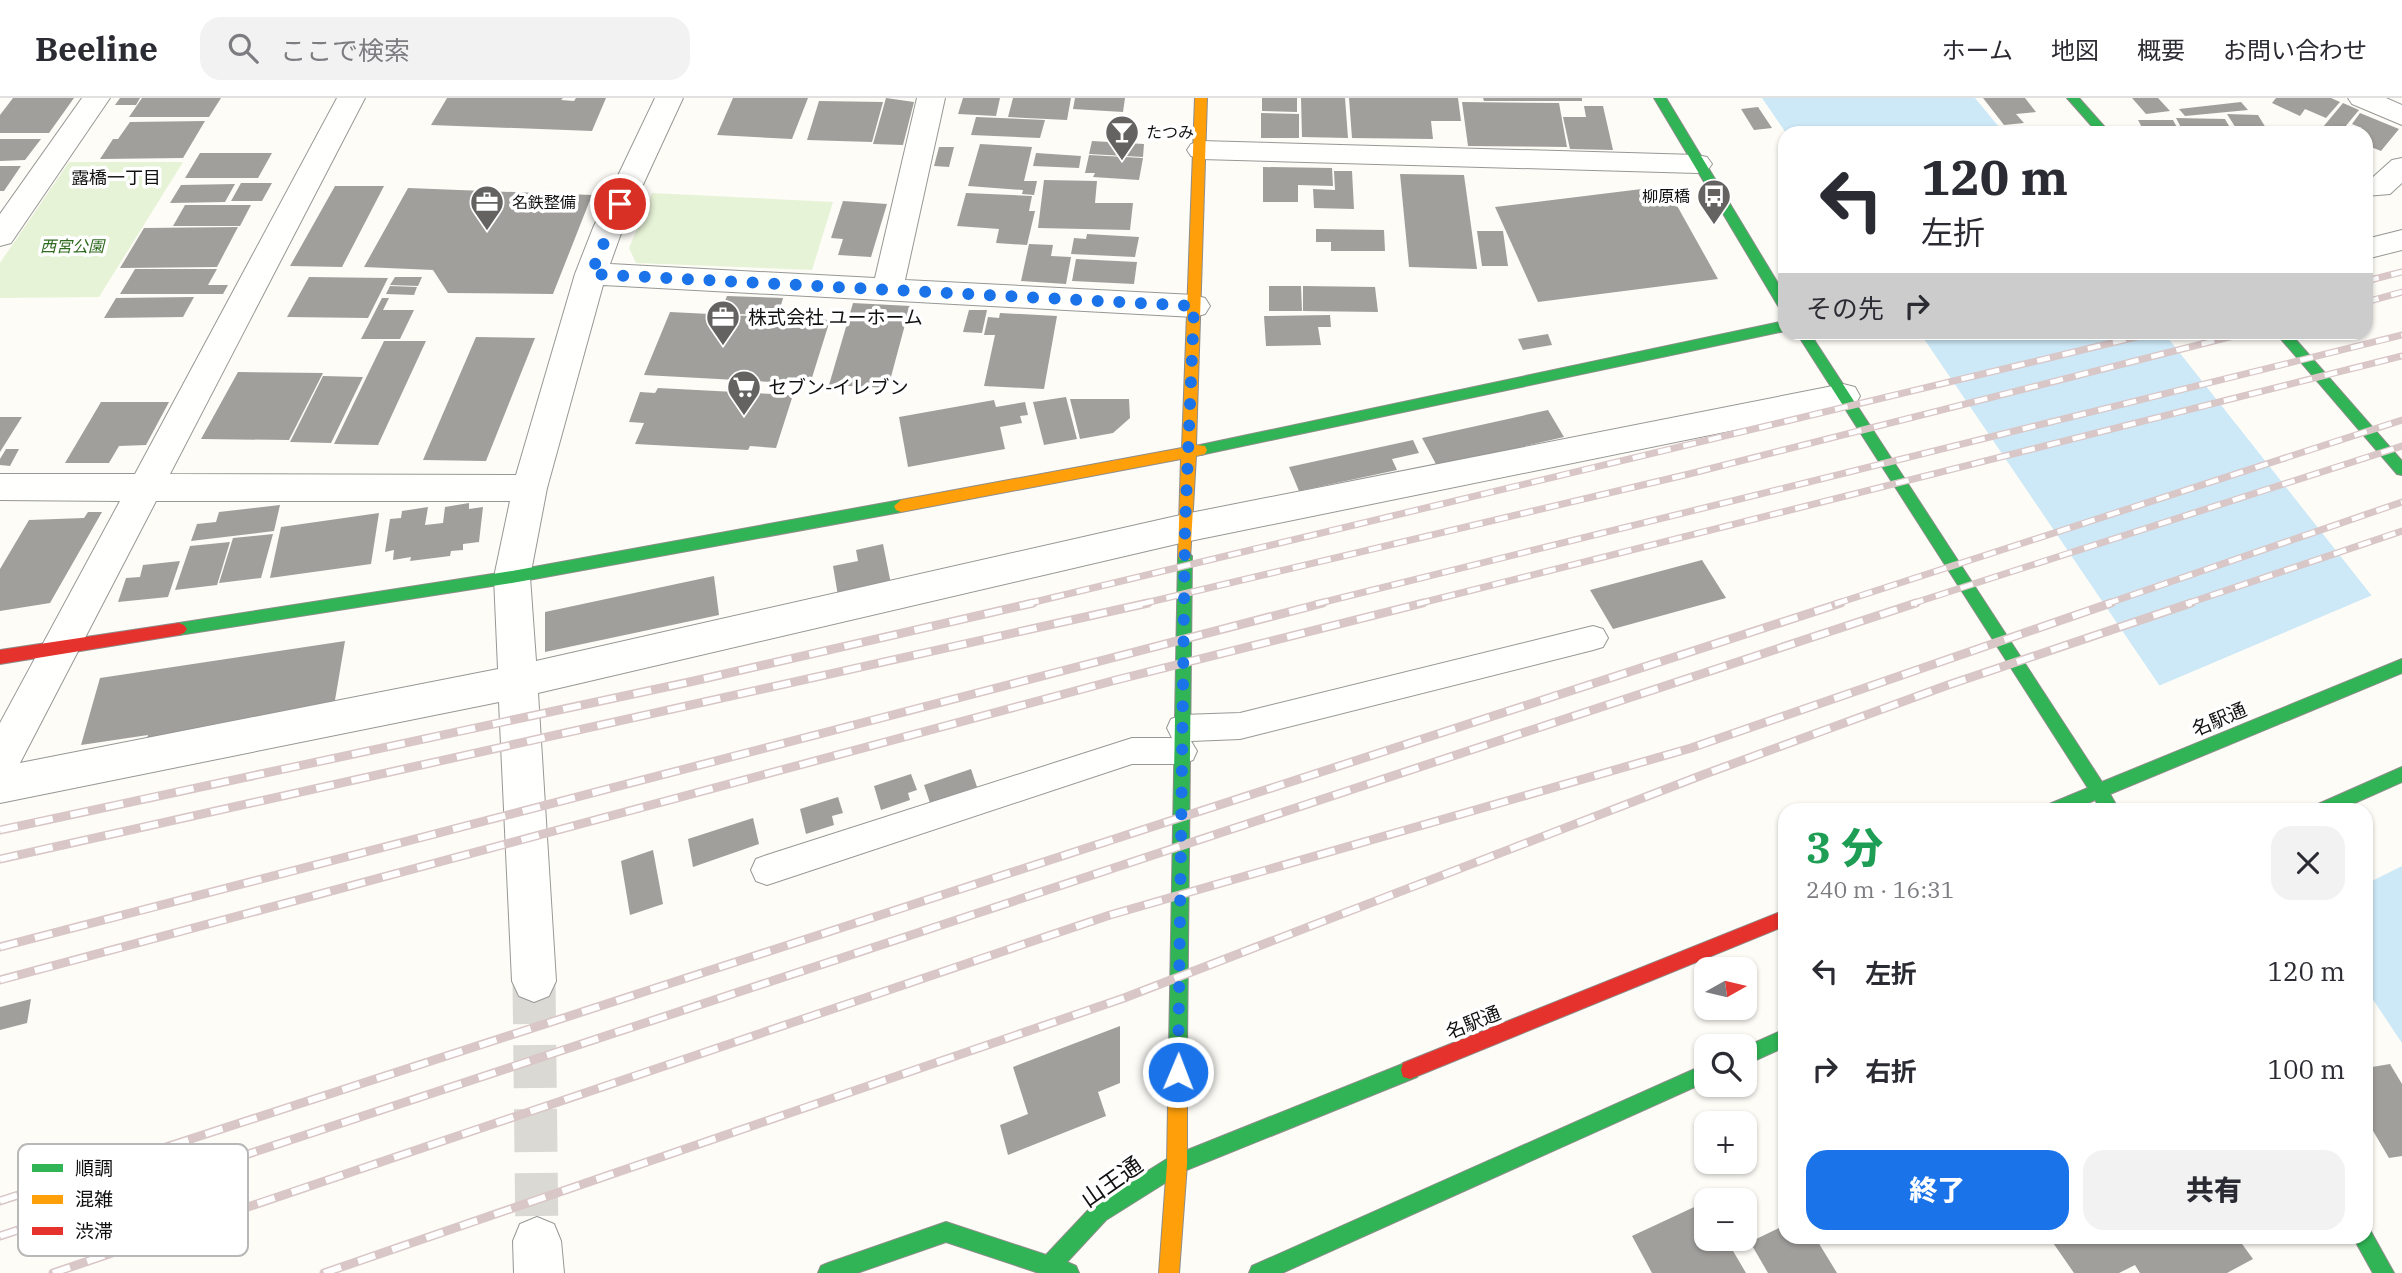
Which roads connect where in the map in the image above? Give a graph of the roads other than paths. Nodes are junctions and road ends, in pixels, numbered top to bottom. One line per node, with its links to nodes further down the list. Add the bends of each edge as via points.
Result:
1 (96, 98): 15 (street)
2 (351, 98): 29 (street)
3 (669, 98): 18 (street)
4 (931, 98): 19 (street)
5 (1201, 98): 11 (street)
6 (1660, 98): 12 (street)
7 (2073, 98): 10 (street)
8 (2362, 98): 9 (street)
9 (2402, 116)
10 (2098, 126)
11 (1201, 150): 12 (street); 21 (street)
12 (1698, 164): 20 (street)
13 (2402, 167): 14 (street, via 2380,187)
14 (2373, 186)
15 (0, 236)
16 (2402, 240): 17 (street)
17 (2373, 247)
18 (591, 274): 19 (street); 30 (street)
19 (888, 288): 21 (street)
20 (1778, 295)
21 (1194, 306): 26 (street)
22 (1778, 327): 26 (street)
23 (1807, 340): 25 (street)
24 (2288, 340): 27 (street)
25 (1843, 396): 31 (street); 42 (street)
26 (1188, 453): 31 (street); 32 (street)
27 (2402, 470)
28 (0, 487): 29 (street)
29 (144, 487): 30 (street); 34 (street)
30 (530, 488): 32 (street)
31 (1185, 528): 37 (street); 38 (street)
32 (512, 577): 34 (street); 37 (street)
33 (1593, 638): 38 (lane)
34 (59, 649): 35 (street); 39 (street)
35 (0, 657)
36 (2402, 666): 42 (street, 名駅通)
37 (516, 681): 41 (street); 48 (street)
38 (1182, 739): 46 (lane, via 1132,751); 52 (street)
39 (0, 762)
40 (2402, 774): 45 (street)
41 (0, 785)
42 (2099, 792): 43 (street, 名駅通); 44 (street)
43 (2071, 803)
44 (2106, 803)
45 (2338, 803)
46 (767, 870)
47 (1778, 921): 52 (street, 名駅通)
48 (534, 981)
49 (1778, 1041): 50 (street)
50 (1757, 1051)
51 (1694, 1078): 58 (street)
52 (1177, 1164): 54 (street, 山王通, via 1099,1213); 57 (street)
53 (2367, 1244): 59 (street)
54 (1051, 1269): 55 (street, via 946,1232); 56 (street)
55 (828, 1273)
56 (1069, 1273)
57 (1169, 1273)
58 (1259, 1273)
59 (2384, 1273)

